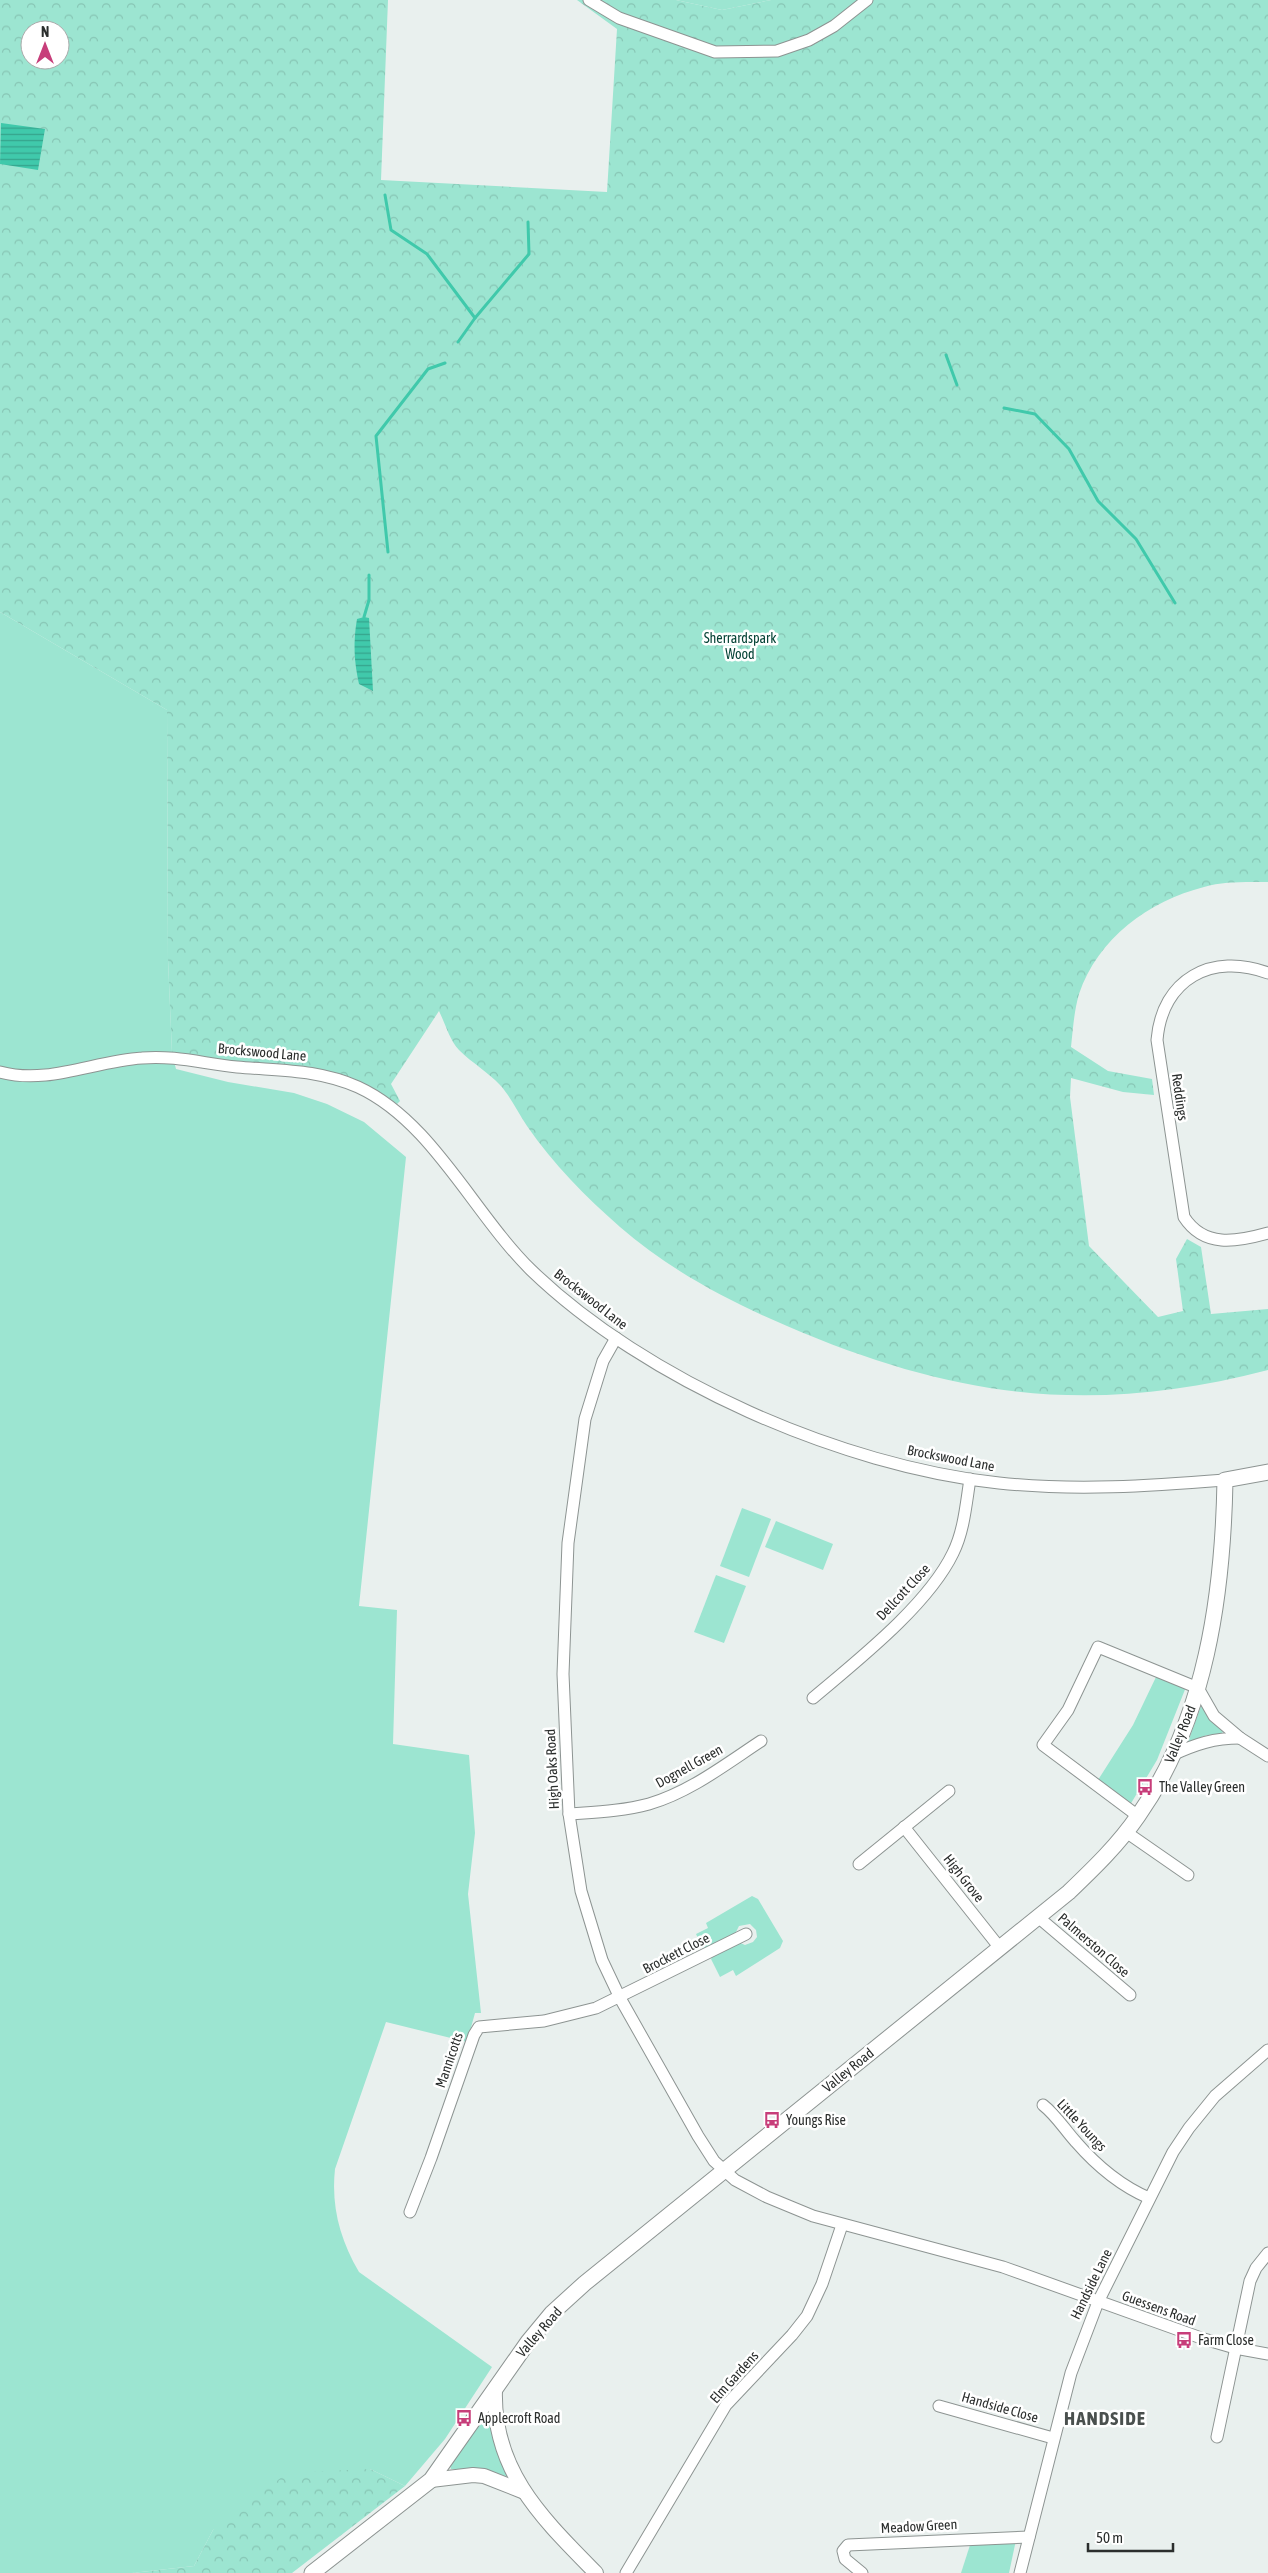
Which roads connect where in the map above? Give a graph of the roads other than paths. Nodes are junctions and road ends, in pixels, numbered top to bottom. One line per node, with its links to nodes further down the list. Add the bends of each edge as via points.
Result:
1 (589, 0): 2 (street, via 619,18 715,52 724,52 777,51 809,40 834,26)
2 (867, 0)
3 (1268, 973): 5 (street, Reddings, via 1232,965 1218,966 1193,975 1167,1002 1157,1040 1184,1218 1197,1233 1215,1240)
4 (0, 1072): 6 (street, Brockswood Lane, via 14,1076 54,1075 141,1058 182,1058 234,1067 305,1071 337,1078 387,1104 428,1142 512,1251 571,1305)
5 (1268, 1233)
6 (616, 1338): 8 (street, Brockswood Lane, via 680,1377 768,1419 867,1455); 17 (street, High Oaks Road, via 599,1370 585,1420 568,1543 563,1674)
7 (1268, 1472): 9 (main road)
8 (970, 1479): 9 (street, Brockswood Lane, via 1080,1487); 11 (street, Dellcott Close, via 960,1536 943,1571 911,1610)
9 (1225, 1480): 10 (main road, Valley Road, via 1219,1591)
10 (1198, 1688): 12 (street, via 1214,1716); 14 (main road, Valley Road); 18 (street, via 1098,1647 1068,1710 1043,1746)
11 (814, 1698)
12 (1240, 1738): 14 (street, via 1211,1739); 15 (street)
13 (761, 1741): 17 (street, Dognell Green, via 702,1779 665,1798 635,1807)
14 (1172, 1755): 18 (main road, Valley Road)
15 (1268, 1756)
16 (949, 1791): 19 (street)
17 (569, 1814): 27 (street, High Oaks Road, via 590,1926)
18 (1138, 1816): 20 (main road, Valley Road)
19 (904, 1827): 21 (street); 25 (street, High Grove)
20 (1126, 1832): 22 (street); 23 (main road, Valley Road, via 1092,1870)
21 (859, 1864)
22 (1188, 1874)
23 (1038, 1917): 25 (main road, Valley Road); 26 (street, Palmerston Close)
24 (746, 1934): 27 (street, Brockett Close)
25 (1000, 1948): 30 (main road, Valley Road)
26 (1130, 1996)
27 (620, 1998): 30 (street, High Oaks Road, via 698,2136); 32 (street, Mannicotts, via 596,2008 544,2021 479,2027)
28 (1268, 2050): 31 (street, Handside Lane, via 1202,2110 1173,2152)
29 (1043, 2105): 31 (street, Little Youngs, via 1094,2161)
30 (723, 2170): 33 (street, via 747,2188); 38 (main road, Valley Road, via 552,2313)
31 (1149, 2198): 35 (street, Handside Lane)
32 (410, 2212)
33 (842, 2225): 35 (street, via 1003,2267); 47 (street, Elm Gardens, via 822,2284 807,2316 726,2405)
34 (1268, 2253): 36 (street, via 1250,2281)
35 (1098, 2302): 36 (street, Guessens Road); 41 (street, Handside Lane, via 1079,2347)
36 (1235, 2348): 37 (street, Guessens Road); 40 (street)
37 (1268, 2354)
38 (495, 2389): 42 (main road, Valley Road); 43 (street, via 497,2428 503,2452)
39 (939, 2406): 41 (street, Handside Close)
40 (1217, 2437)
41 (1053, 2438): 44 (street, Handside Lane)
42 (431, 2480): 43 (street, via 484,2476); 45 (main road, Valley Road)
43 (522, 2491): 46 (street)
44 (1029, 2536): 48 (street, Meadow Green, via 848,2545 843,2551 845,2559); 49 (street, Handside Lane)
45 (312, 2573)
46 (595, 2573)
47 (626, 2573)
48 (862, 2573)
49 (1020, 2573)

